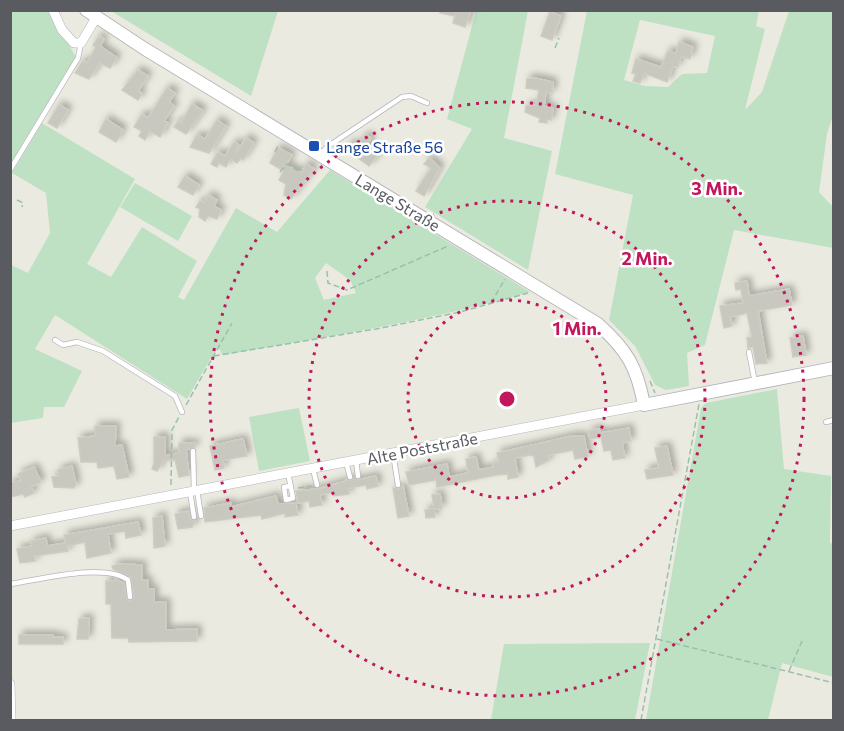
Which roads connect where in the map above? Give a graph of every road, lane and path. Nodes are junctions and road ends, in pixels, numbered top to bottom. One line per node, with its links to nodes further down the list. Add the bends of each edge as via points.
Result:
1 (53, 10): 4 (street, via 68,39)
2 (91, 14): 4 (street); 9 (street, Lange Straße)
3 (559, 38): 5 (path)
4 (81, 43): 10 (lane, via 78,58)
5 (555, 48)
6 (427, 103): 9 (lane, via 411,96 402,97)
7 (281, 141): 8 (path)
8 (275, 152)
9 (320, 155): 27 (street, Lange Straße, via 598,324 634,365)
10 (10, 170)
11 (298, 171): 12 (path, via 287,164)
12 (280, 172)
13 (17, 200): 14 (path, via 23,203)
14 (22, 207)
15 (451, 244): 16 (path, via 347,290 328,283)
16 (327, 271)
17 (506, 278): 19 (path)
18 (530, 292): 19 (path)
19 (490, 303): 23 (path, via 376,329)
20 (232, 323): 23 (path)
21 (55, 340): 28 (lane, via 66,346 77,342 89,345 123,362 175,396)
22 (749, 352): 25 (lane)
23 (214, 356): 28 (path)
24 (834, 368): 25 (street, Alte Poststraße)
25 (755, 383): 26 (street, Alte Poststraße)
26 (700, 394): 27 (street, Alte Poststraße); 48 (path)
27 (644, 405): 32 (street, Alte Poststraße)
28 (182, 412): 41 (path, via 172,430)
29 (834, 420): 30 (lane)
30 (826, 422)
31 (193, 451): 42 (lane)
32 (393, 453): 33 (street, Alte Poststraße); 39 (lane)
33 (351, 461): 34 (street, Alte Poststraße); 36 (lane); 37 (lane)
34 (313, 469): 35 (street, Alte Poststraße); 38 (lane)
35 (288, 473): 40 (lane); 42 (street, Alte Poststraße)
36 (358, 476)
37 (350, 477)
38 (317, 485): 40 (path)
39 (398, 485)
40 (291, 488)
41 (171, 489)
42 (194, 491): 43 (lane); 44 (lane); 45 (street, Alte Poststraße)
43 (201, 516)
44 (194, 517)
45 (10, 526)
46 (10, 584): 47 (lane, via 111,572 128,580)
47 (130, 597)
48 (656, 639): 50 (path); 54 (path)
49 (802, 641): 50 (path)
50 (788, 672): 51 (path)
51 (834, 683)
52 (10, 684): 53 (street)
53 (11, 720)
54 (640, 720)

